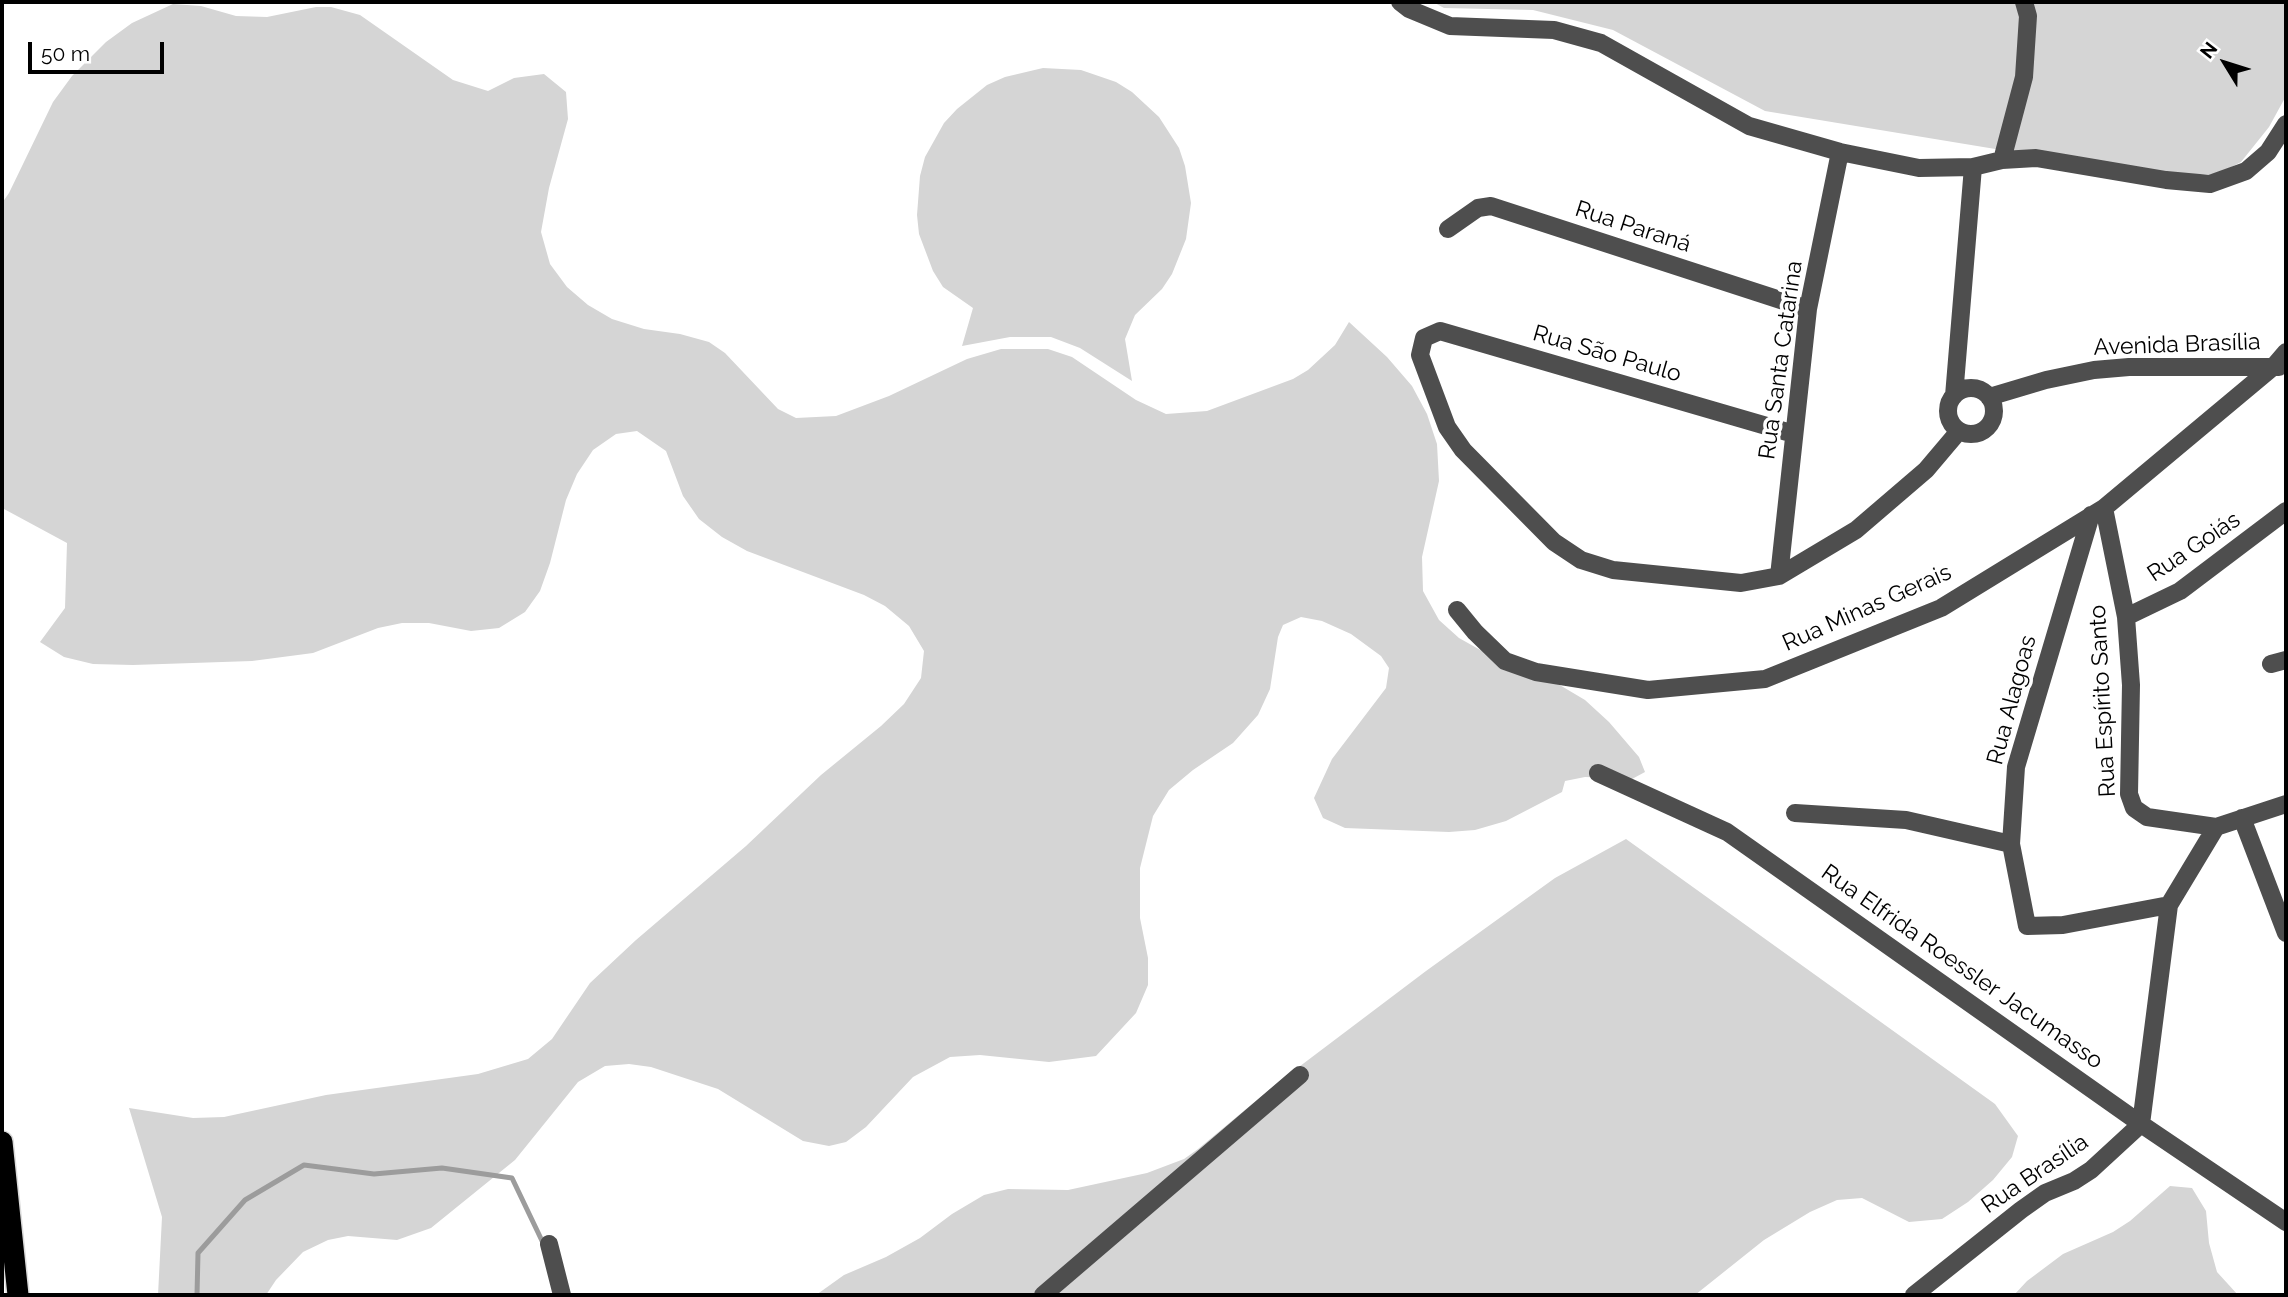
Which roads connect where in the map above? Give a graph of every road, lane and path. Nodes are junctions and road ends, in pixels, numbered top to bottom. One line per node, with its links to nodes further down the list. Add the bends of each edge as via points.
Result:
1 (1400, 2): 4 (street, via 1450,26 1554,30 1601,43 1749,125)
2 (2024, 2): 5 (street, via 2028,16 2024,77)
3 (2286, 124): 5 (street, via 2268,152 2246,172 2210,184 2036,158)
4 (1840, 152): 6 (street, via 1919,169); 8 (street, Rua Santa Catarina)
5 (2002, 160): 6 (street)
6 (1973, 167): 10 (street)
7 (1448, 229): 8 (street, Rua Paraná, via 1478,208 1491,206)
8 (1808, 309): 13 (street, Rua Santa Catarina)
9 (2282, 363): 11 (street, Avenida Brasília, via 2094,370); 14 (street, Rua Minas Gerais)
10 (1954, 397): 11 (street, via 1960,391 1976,389); 12 (street, via 1948,411)
11 (1989, 397): 12 (street, via 1994,412 1988,426 1975,434)
12 (1959, 431): 16 (street, via 1926,470 1856,530)
13 (1794, 434): 16 (street, Rua Santa Catarina); 16 (street, Rua São Paulo, via 1440,331 1424,338 1420,355 1447,427 1463,450 1554,542 1581,560 1613,570 1741,583)
14 (2098, 511): 17 (street, Rua Minas Gerais, via 1941,608 1765,678 1648,690 1536,672 1505,661); 18 (street, Rua Espírito Santo); 24 (street, Rua Alagoas, via 2016,767)
15 (2286, 512): 18 (street, Rua Goiás, via 2180,591)
16 (1779, 576)
17 (1457, 610)
18 (2126, 617): 23 (street, Rua Espírito Santo, via 2131,685 2129,794 2134,808 2147,817)
19 (1598, 773): 28 (street, Rua Elfrida Roessler Jacumasso, via 1727,832)
20 (2286, 804): 22 (street, Rua Espírito Santo)
21 (1795, 813): 24 (street, via 1906,820)
22 (2242, 818): 23 (street, Rua Espírito Santo); 26 (street)
23 (2216, 827): 25 (street)
24 (2011, 844): 25 (street, Rua Alagoas, via 2027,926 2063,925)
25 (2169, 905): 28 (street)
26 (2286, 933)
27 (1300, 1075): 34 (street)
28 (2141, 1124): 30 (street, Rua Elfrida Roessler Jacumasso); 35 (street, Rua Brasília, via 2091,1170 2045,1193)
29 (2, 1142): 32 (highway)
30 (2286, 1222)
31 (549, 1244): 33 (street)
32 (18, 1295)
33 (562, 1295)
34 (1043, 1295)
35 (1914, 1295)

